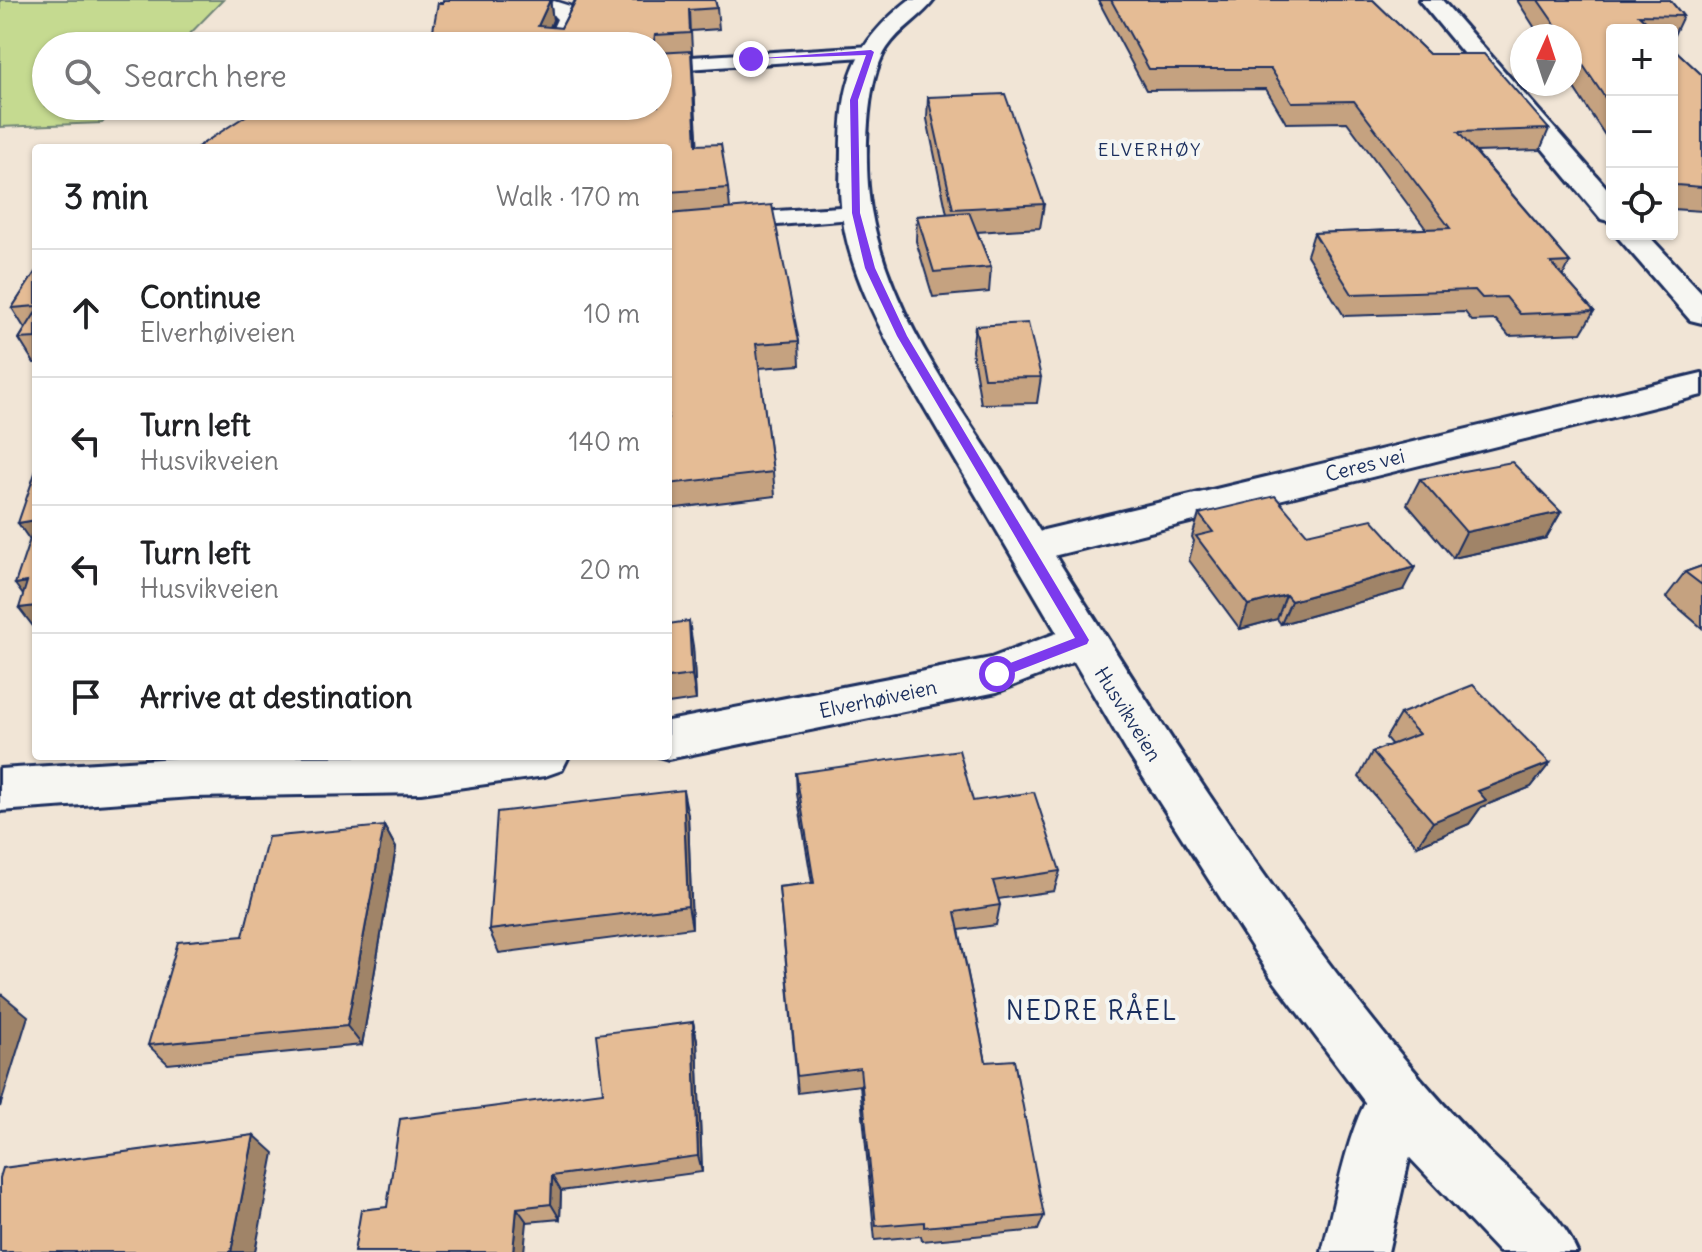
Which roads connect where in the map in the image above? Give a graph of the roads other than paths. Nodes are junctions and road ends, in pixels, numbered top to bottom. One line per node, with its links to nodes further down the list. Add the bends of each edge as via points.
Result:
1 (923, 0): 5 (street, Husvikveien)
2 (1430, 0): 7 (street)
3 (554, 7): 4 (lane, via 567,19)
4 (561, 32)
5 (871, 52): 6 (lane); 8 (street, Husvikveien, via 854,100)
6 (672, 64)
7 (1606, 206)
8 (856, 213): 9 (lane); 13 (street, Husvikveien, via 870,268 902,336)
9 (672, 226)
10 (1635, 240): 11 (street)
11 (1702, 313)
12 (1702, 384): 13 (street, Ceres vei, via 1044,544)
13 (1031, 552): 14 (street, Husvikveien)
14 (1083, 640): 15 (street, Elverhøiveien, via 997,674); 19 (street, Husvikveien, via 1214,848 1312,990)
15 (672, 739)
16 (516, 760): 17 (street, via 421,773)
17 (193, 767): 18 (street)
18 (0, 790)
19 (1401, 1103): 20 (street, via 1386,1126); 21 (street, Husvikveien)
20 (1355, 1252)
21 (1544, 1252)

